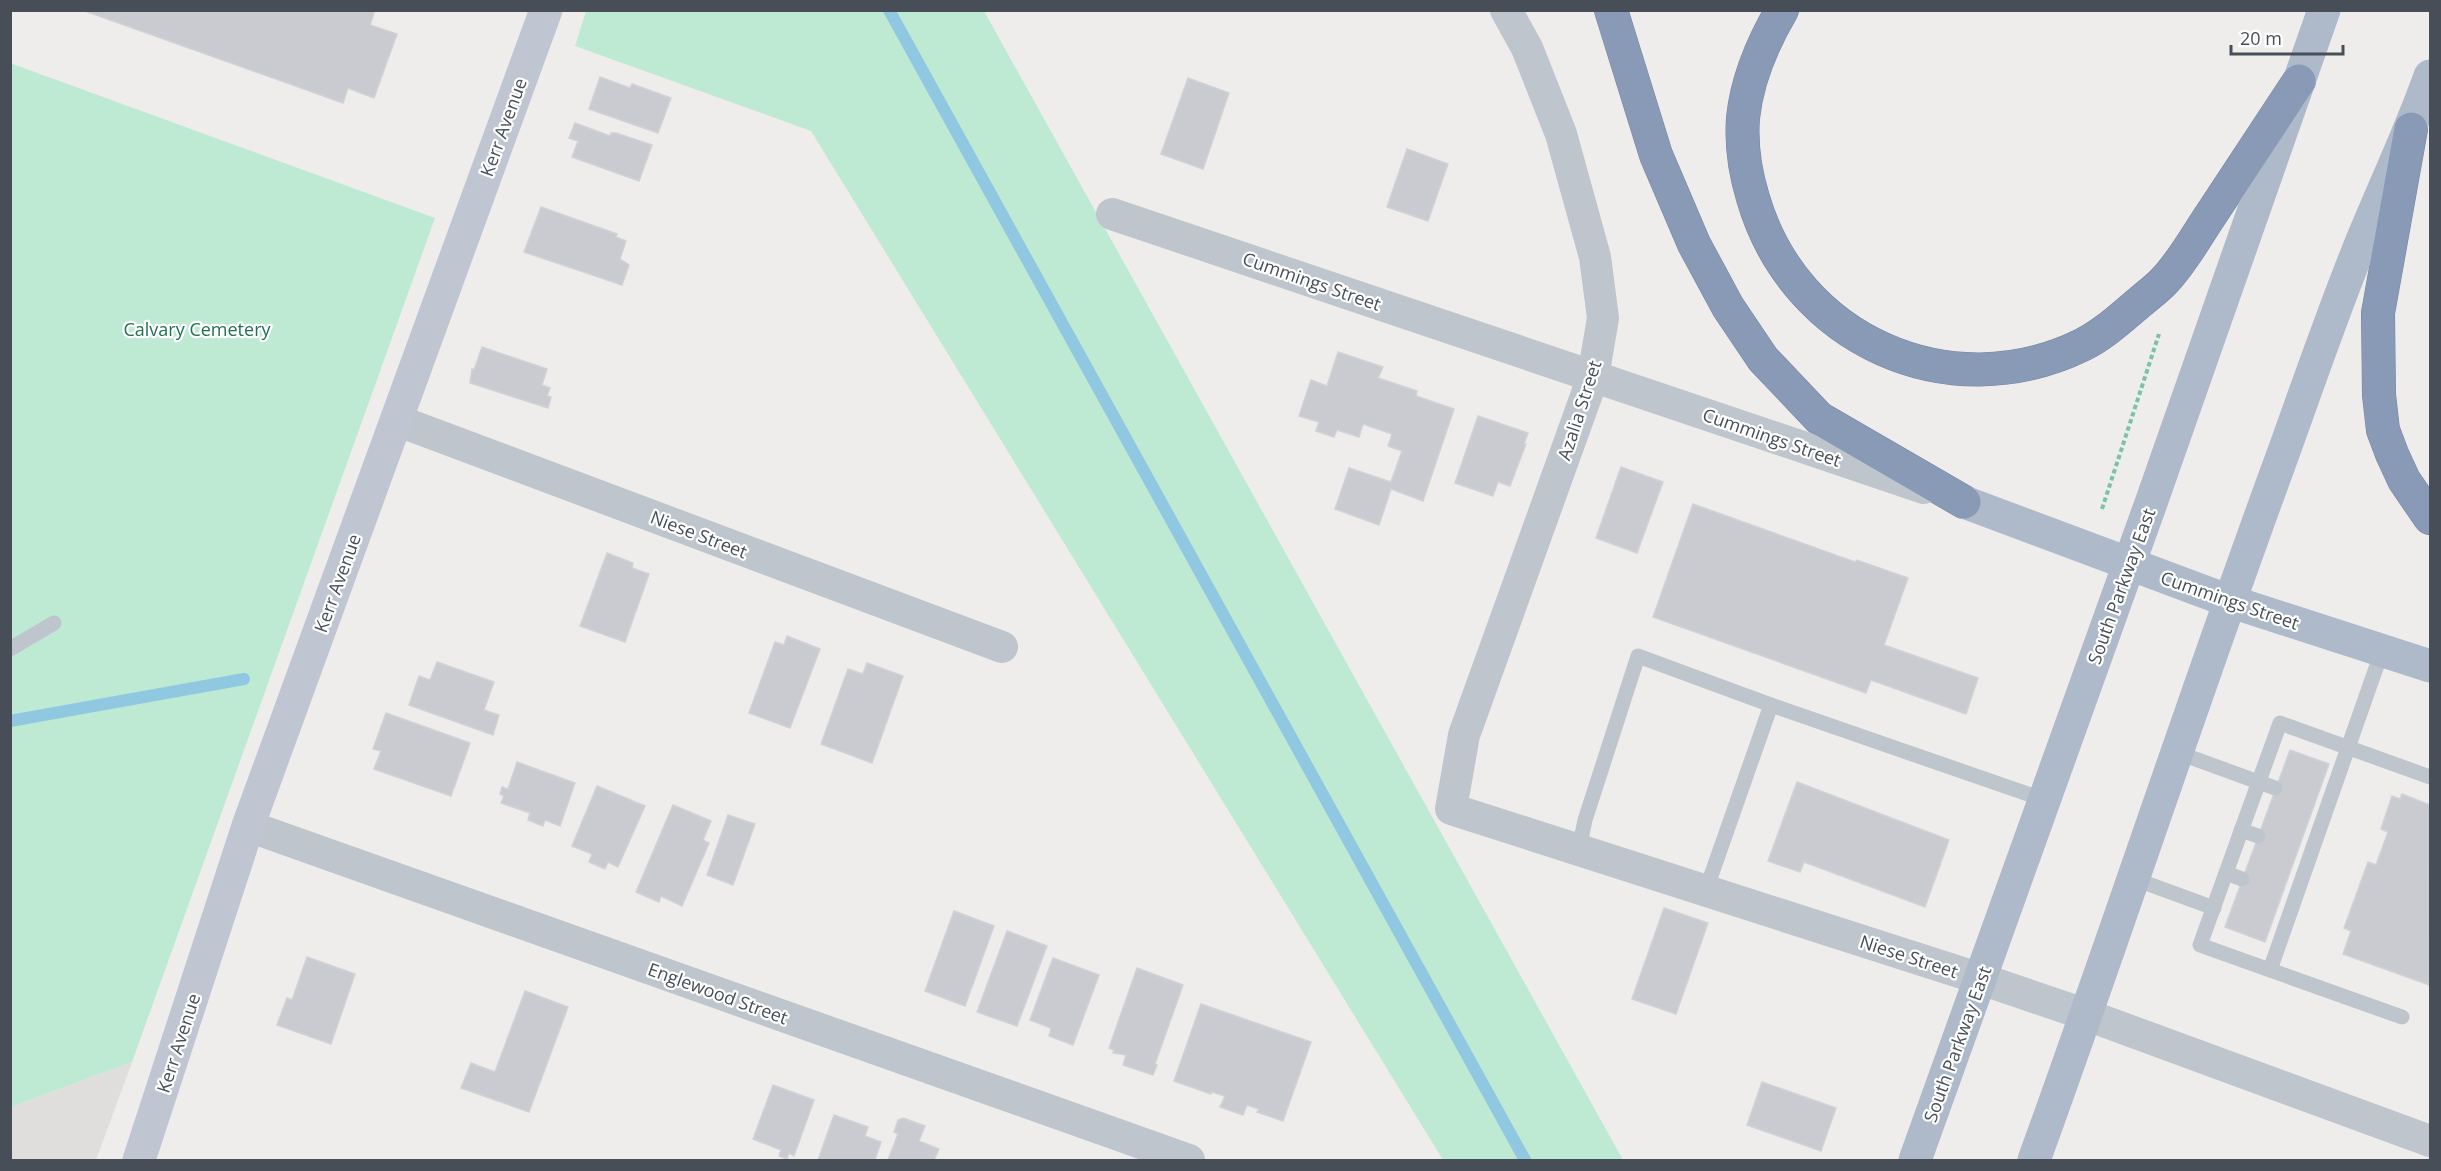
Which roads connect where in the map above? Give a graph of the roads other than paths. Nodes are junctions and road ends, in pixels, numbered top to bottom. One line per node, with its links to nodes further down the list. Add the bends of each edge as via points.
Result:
1 (546, 10): 11 (street, Kerr Avenue)
2 (1506, 10): 10 (street, Azalia Street, via 1527,48 1561,134 1595,257 1603,318)
3 (1611, 10): 12 (highway, via 1656,155 1694,244 1728,307 1763,359 1819,418)
4 (1782, 10): 7 (highway, via 1756,60 1743,117 1745,168 1759,220 1791,278 1820,310 1883,350 1930,366 1975,370 2031,363 2083,345 2119,320 2166,280)
5 (2324, 10): 7 (main road, South Parkway East)
6 (2430, 76): 8 (main road)
7 (2299, 81): 14 (main road, South Parkway East)
8 (2411, 129): 13 (highway, via 2378,313 2379,394 2383,430 2392,454); 15 (main road, via 2355,258)
9 (1112, 214): 10 (street, Cummings Street)
10 (1593, 377): 12 (street, Cummings Street); 28 (street, Azalia Street, via 1464,735)
11 (396, 420): 17 (street, Niese Street); 29 (street, Kerr Avenue)
12 (1964, 502): 14 (main road, Cummings Street)
13 (2430, 518)
14 (2129, 565): 15 (main road, Cummings Street); 27 (main road, South Parkway East)
15 (2229, 601): 19 (main road, Cummings Street); 23 (main road)
16 (54, 623): 18 (lane)
17 (1002, 647)
18 (10, 650)
19 (2382, 651): 20 (main road, Cummings Street); 22 (lane)
20 (2430, 666)
21 (1771, 705): 27 (lane); 32 (lane, via 1638,656); 36 (lane)
22 (2349, 747): 24 (lane); 25 (lane, via 2280,723); 38 (lane, via 2321,805 2289,895)
23 (2176, 752): 25 (lane); 34 (main road)
24 (2430, 777)
25 (2259, 782): 26 (lane); 30 (lane)
26 (2275, 788)
27 (2045, 800): 39 (main road, South Parkway East)
28 (1451, 809): 32 (street, Niese Street)
29 (248, 826): 43 (street, Kerr Avenue); 44 (street, Englewood Street)
30 (2241, 830): 31 (lane); 33 (lane)
31 (2258, 836)
32 (1579, 849): 36 (street, Niese Street)
33 (2226, 873): 35 (lane); 37 (lane)
34 (2132, 878): 37 (lane); 40 (main road)
35 (2242, 879)
36 (1706, 890): 39 (street, Niese Street)
37 (2214, 908): 38 (lane, via 2200,945)
38 (2270, 970): 41 (lane)
39 (1981, 979): 40 (street, Niese Street); 45 (main road, South Parkway East)
40 (2087, 1015): 42 (street, Niese Street); 46 (main road)
41 (2402, 1017)
42 (2430, 1141)
43 (139, 1161)
44 (1189, 1161)
45 (1914, 1161)
46 (2034, 1161)

